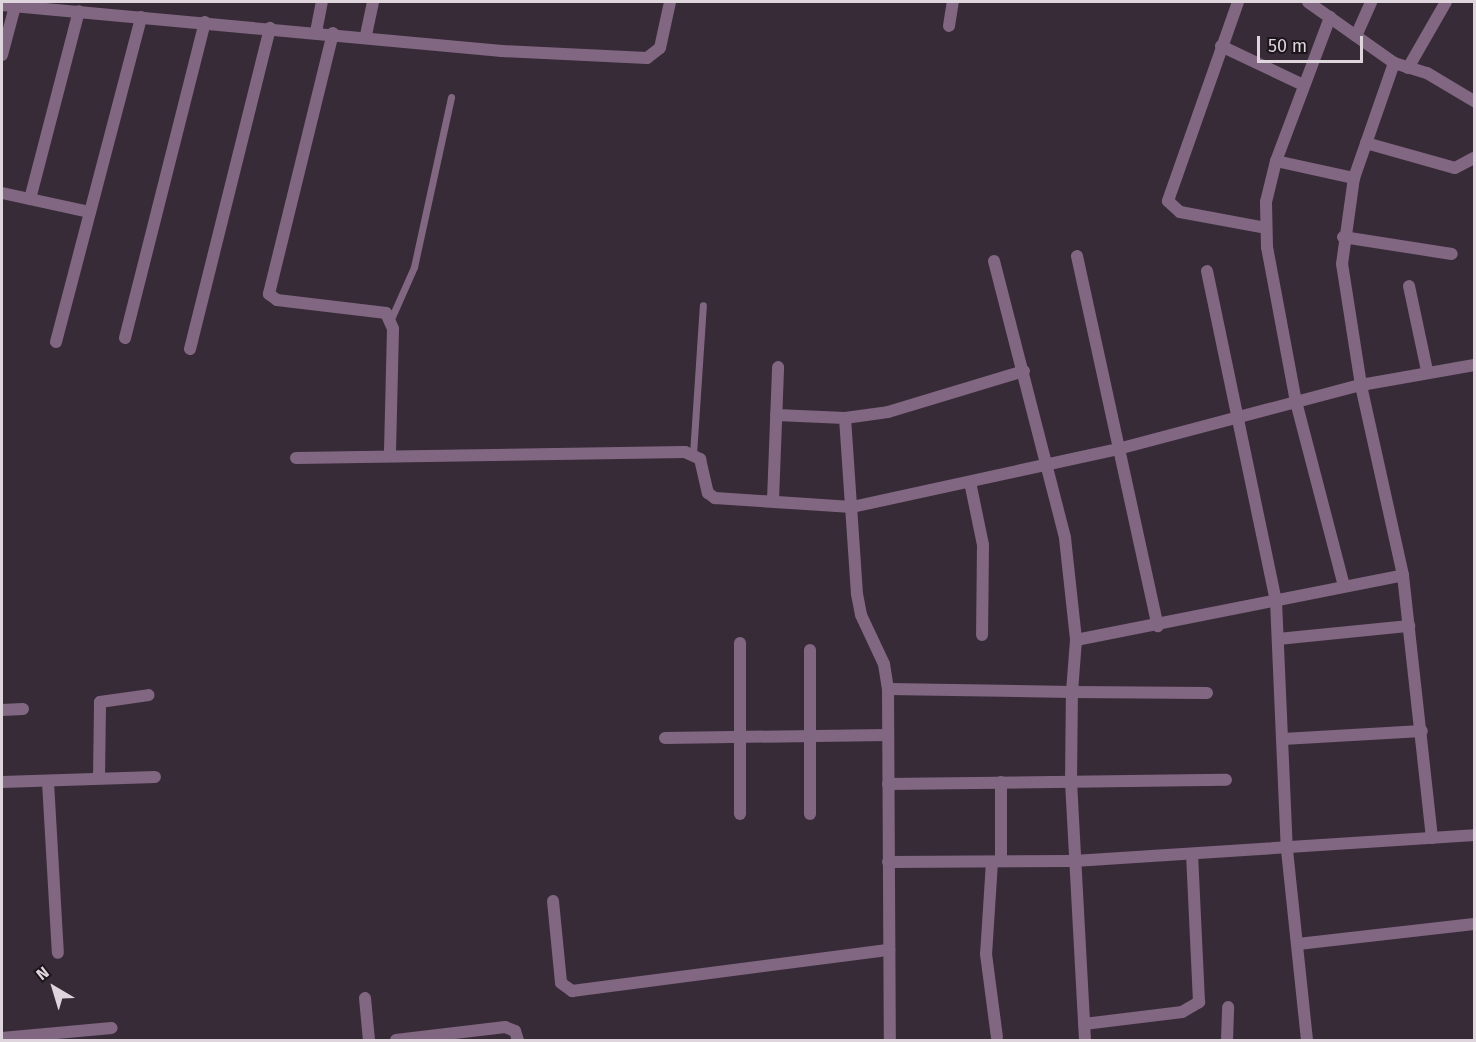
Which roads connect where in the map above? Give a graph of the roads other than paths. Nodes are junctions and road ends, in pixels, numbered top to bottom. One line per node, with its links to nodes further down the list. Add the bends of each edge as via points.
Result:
1 (322, 2): 18 (street)
2 (373, 2): 20 (street)
3 (670, 2): 20 (street, via 660,48 648,58 502,51)
4 (953, 2): 16 (street)
5 (1238, 2): 22 (street)
6 (1308, 2): 14 (street)
7 (1371, 2): 21 (street)
8 (1446, 2): 25 (street)
9 (2, 5): 10 (street)
10 (15, 6): 11 (street); 23 (street)
11 (64, 6): 12 (street)
12 (79, 11): 13 (street); 34 (street)
13 (141, 17): 15 (street); 35 (street)
14 (1330, 17): 21 (street); 26 (street)
15 (205, 22): 17 (street); 45 (street)
16 (949, 26)
17 (270, 28): 18 (street); 47 (street)
18 (316, 32): 19 (street)
19 (333, 33): 20 (street); 44 (street, via 269,294 277,300 377,308)
20 (366, 35)
21 (1356, 36): 24 (street)
22 (1221, 46): 26 (street); 36 (street, via 1168,201 1180,212)
23 (2, 55)
24 (1394, 63): 25 (street); 29 (street)
25 (1408, 68): 28 (street, via 1427,73)
26 (1301, 84): 31 (street)
27 (451, 97): 44 (lane, via 408,289)
28 (1474, 102)
29 (1366, 143): 30 (street, via 1455,168); 32 (street)
30 (1474, 158)
31 (1276, 161): 32 (street); 36 (street)
32 (1354, 178): 37 (street)
33 (2, 193): 34 (street)
34 (30, 199): 35 (street)
35 (90, 212): 46 (street)
36 (1266, 228): 53 (street)
37 (1343, 237): 38 (street); 52 (street, via 1345,293)
38 (1452, 254)
39 (1077, 256): 57 (street)
40 (994, 261): 50 (street)
41 (1207, 271): 56 (street)
42 (1408, 286): 51 (street)
43 (703, 305): 58 (lane)
44 (391, 319): 59 (street)
45 (125, 338)
46 (56, 342)
47 (189, 349)
48 (1474, 365): 51 (street)
49 (777, 367): 54 (street)
50 (1024, 371): 55 (street, via 936,400); 61 (street)
51 (1427, 371): 52 (street)
52 (1361, 385): 53 (street); 65 (street)
53 (1296, 402): 56 (street); 66 (street)
54 (776, 415): 55 (street); 63 (street)
55 (845, 418): 64 (street)
56 (1235, 419): 57 (street); 67 (street)
57 (1118, 448): 61 (street); 68 (street)
58 (693, 454): 59 (street); 63 (street, via 715,498)
59 (390, 456): 60 (street)
60 (296, 459)
61 (1045, 463): 62 (street); 72 (street, via 1065,538)
62 (970, 482): 64 (street); 70 (street, via 983,545)
63 (773, 500): 64 (street)
64 (852, 507): 75 (street, via 861,615 884,664)
65 (1403, 575): 66 (street); 69 (street)
66 (1344, 586): 67 (street)
67 (1276, 601): 68 (street); 71 (street)
68 (1158, 626): 72 (street)
69 (1409, 626): 71 (street); 81 (street)
70 (982, 635)
71 (1278, 639): 86 (street)
72 (1076, 640): 76 (street)
73 (740, 643): 84 (street)
74 (810, 650): 83 (street)
75 (888, 689): 76 (street); 82 (street)
76 (1072, 692): 77 (street); 93 (street)
77 (1207, 693)
78 (149, 695): 88 (street, via 100,702)
79 (23, 709): 80 (street)
80 (2, 710)
81 (1422, 731): 86 (street); 98 (street)
82 (888, 735): 83 (street); 94 (street)
83 (810, 736): 84 (street); 96 (street)
84 (741, 737): 85 (street); 95 (street)
85 (665, 738)
86 (1283, 739): 99 (street)
87 (155, 777): 88 (street)
88 (99, 778): 91 (street)
89 (1226, 780): 93 (street)
90 (2, 782): 91 (street)
91 (48, 782): 108 (street)
92 (1001, 782): 93 (street); 94 (street); 103 (street)
93 (1071, 782): 101 (street)
94 (888, 784): 102 (street)
95 (740, 814)
96 (810, 814)
97 (1474, 835): 98 (street)
98 (1432, 838): 99 (street)
99 (1287, 850): 100 (street); 106 (street)
100 (1192, 854): 101 (street); 111 (street, via 1199,1002 1182,1012)
101 (1074, 861): 103 (street); 111 (street)
102 (888, 862): 103 (street); 107 (street)
103 (996, 862): 113 (street, via 986,954)
104 (553, 901): 107 (street, via 561,983 572,991)
105 (1474, 924): 106 (street)
106 (1298, 944): 121 (street)
107 (889, 950): 118 (street)
108 (58, 953)
109 (365, 998): 115 (street)
110 (1228, 1007): 120 (street)
111 (1084, 1024): 119 (street)
112 (112, 1028): 114 (street)
113 (997, 1037)
114 (2, 1038)
115 (369, 1041)
116 (396, 1041): 117 (street, via 505,1027 515,1030)
117 (518, 1041)
118 (890, 1041)
119 (1085, 1041)
120 (1227, 1041)
121 (1307, 1041)

